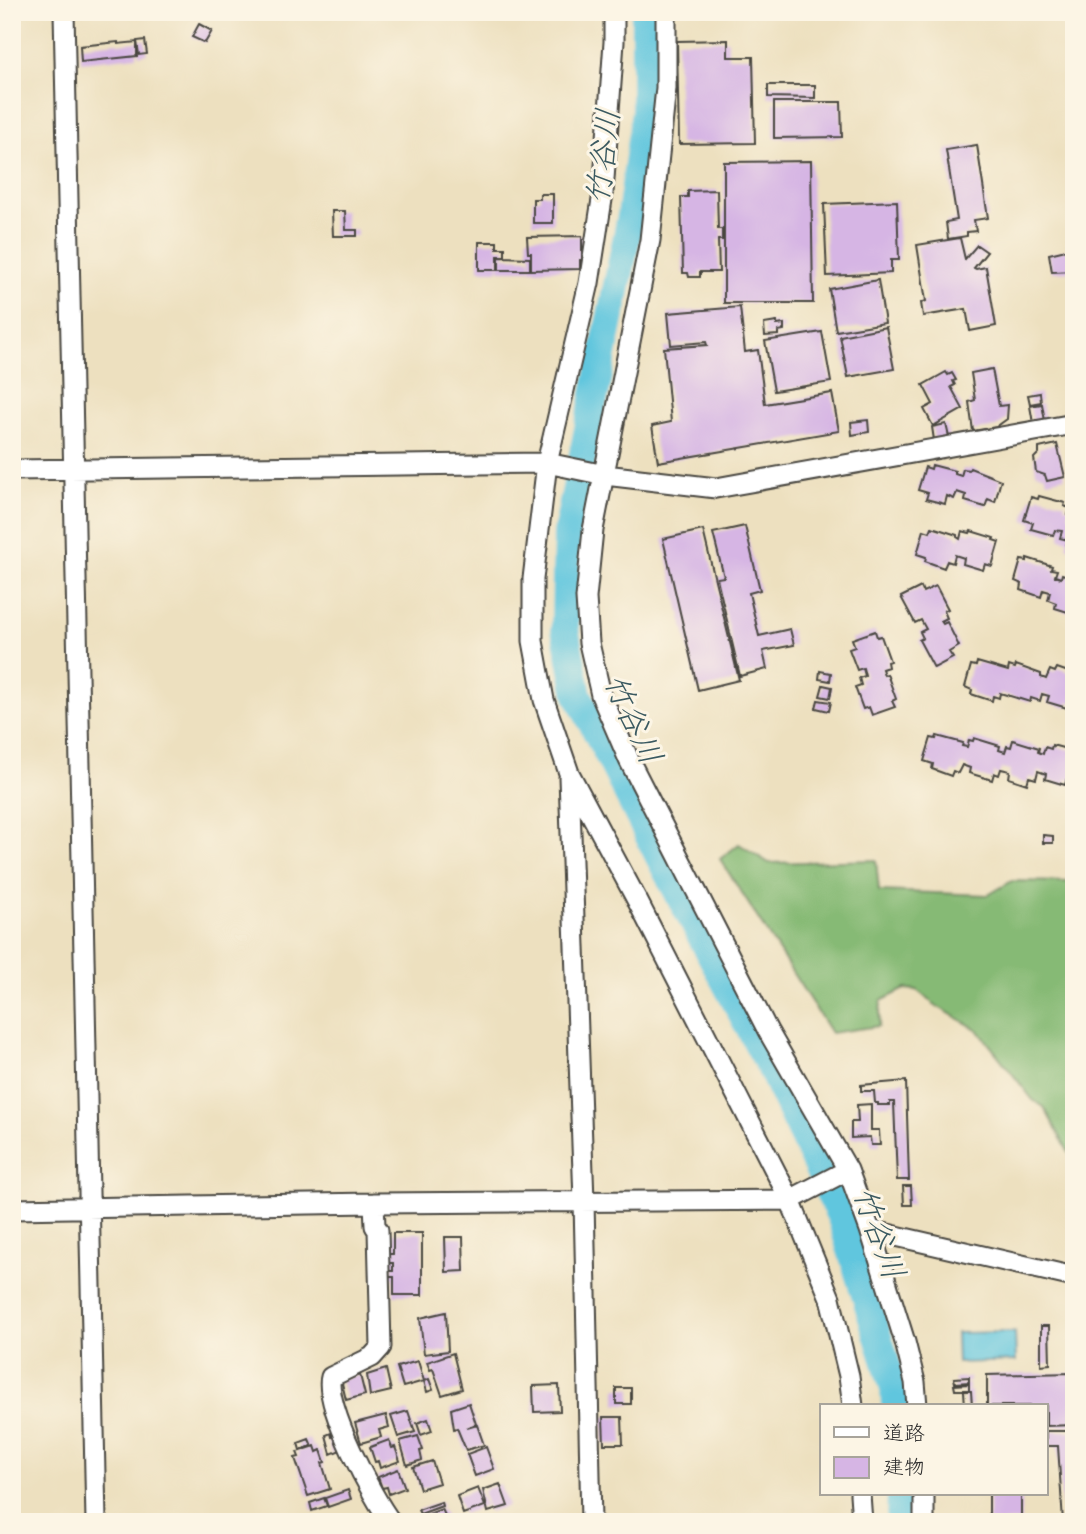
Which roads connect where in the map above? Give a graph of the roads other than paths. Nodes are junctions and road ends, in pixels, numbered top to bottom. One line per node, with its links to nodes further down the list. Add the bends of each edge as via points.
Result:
1 (64, 12): 6 (street)
2 (614, 12): 5 (street, via 601,206)
3 (666, 12): 8 (street, via 666,88 650,240)
4 (1074, 424): 8 (street, via 716,488)
5 (552, 463): 6 (street); 8 (street); 9 (street, via 533,579 533,641 544,700)
6 (73, 468): 7 (street); 14 (street)
7 (12, 470)
8 (601, 474): 10 (street, via 586,598 589,643 601,695 629,760)
9 (569, 773): 11 (street); 12 (street)
10 (844, 1173): 11 (street); 16 (street)
11 (790, 1200): 12 (street); 18 (street, via 830,1298)
12 (584, 1201): 13 (street); 24 (street)
13 (374, 1203): 14 (street); 23 (street, via 379,1230 381,1347 372,1357 331,1377 328,1386 362,1473)
14 (90, 1208): 15 (street); 22 (street)
15 (12, 1209)
16 (870, 1230): 17 (street); 19 (street, via 905,1342)
17 (1074, 1277)
18 (853, 1404)
19 (917, 1404)
20 (860, 1496): 25 (street)
21 (923, 1496): 26 (street)
22 (96, 1522)
23 (391, 1522)
24 (592, 1522)
25 (862, 1522)
26 (924, 1522)

